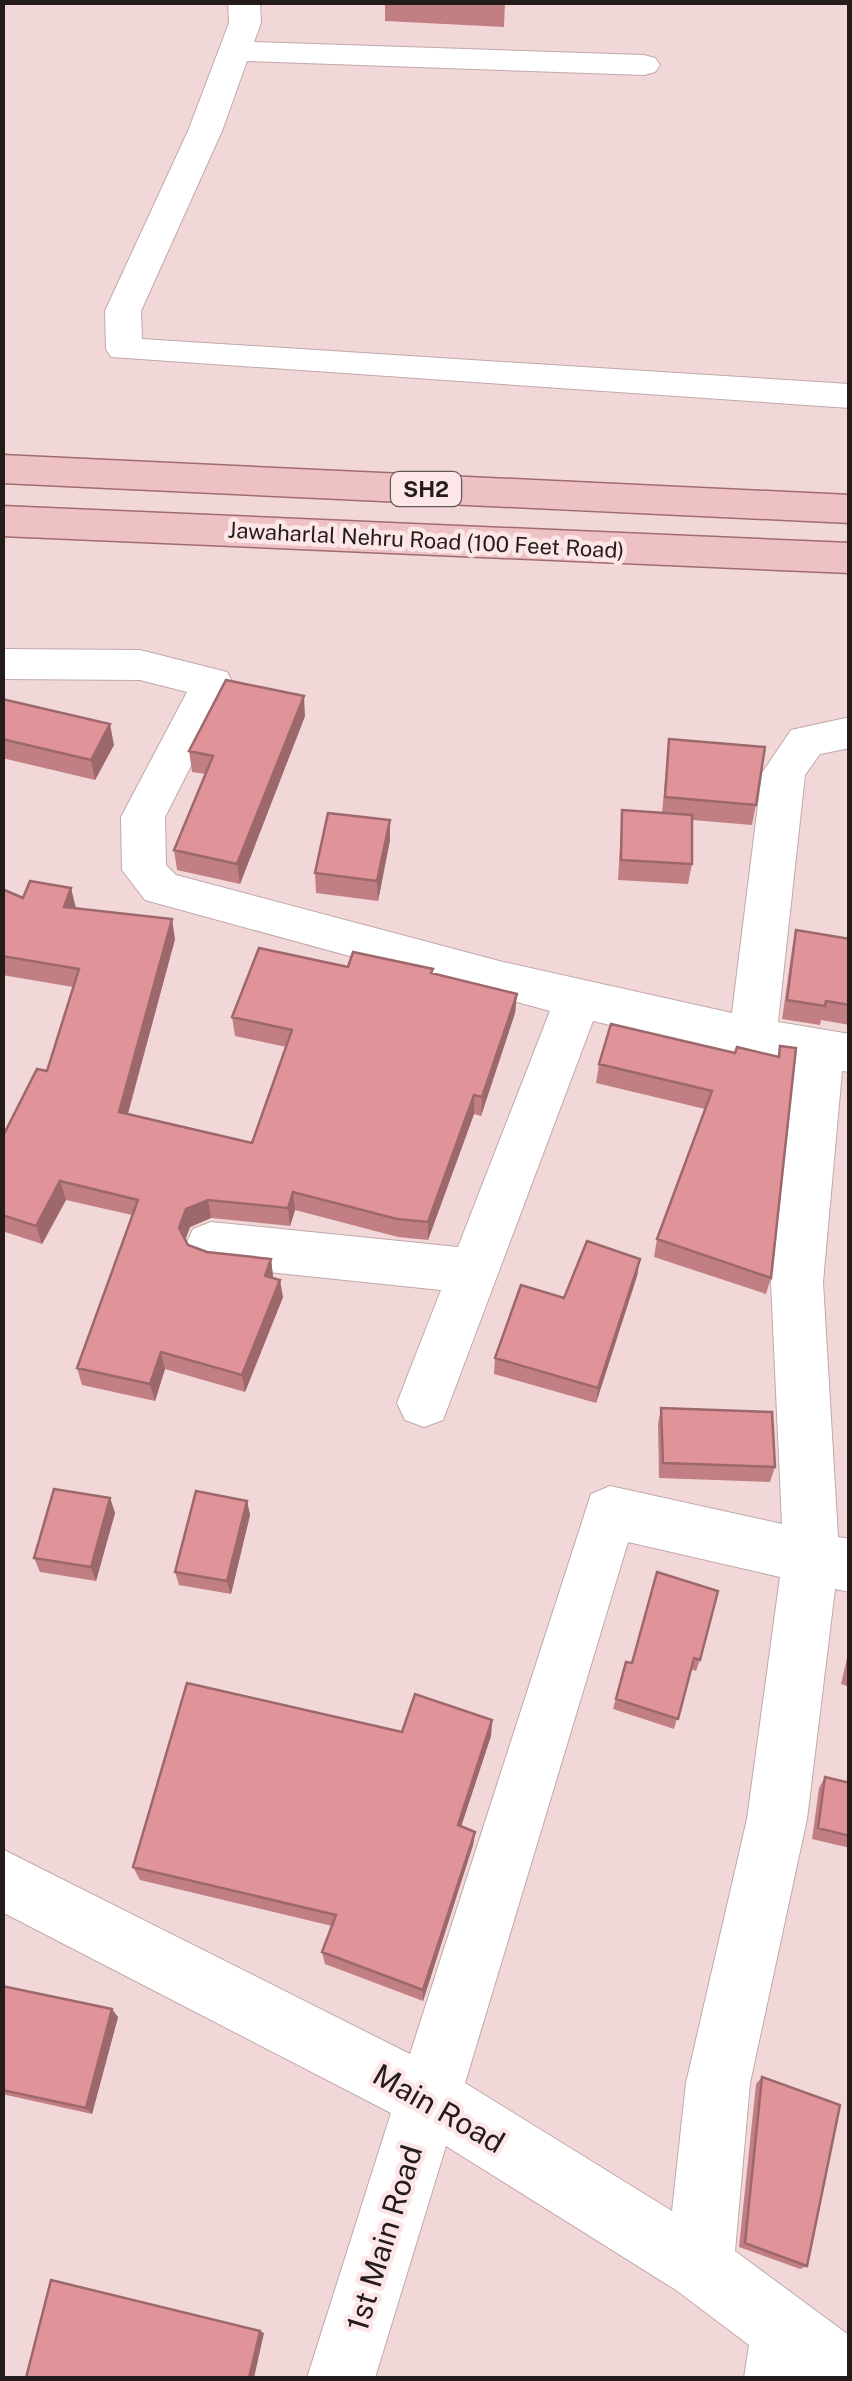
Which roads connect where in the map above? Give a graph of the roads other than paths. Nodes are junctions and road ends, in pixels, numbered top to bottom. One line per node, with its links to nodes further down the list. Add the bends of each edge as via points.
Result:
1 (244, 2): 2 (street, via 246,23)
2 (234, 52): 3 (street); 4 (street, via 123,312 124,349)
3 (644, 65)
4 (850, 396)
5 (2, 469): 6 (main road, Jawaharlal Nehru Road (100 Feet Road) / SH2)
6 (850, 509)
7 (2, 521): 8 (main road, Jawaharlal Nehru Road (100 Feet Road) / SH2)
8 (850, 558)
9 (2, 664): 11 (street, via 140,665 212,684 142,816 144,870 161,888)
10 (850, 732): 12 (street, via 806,742 784,773)
11 (580, 998): 12 (street); 15 (street)
12 (752, 1039): 13 (street)
13 (834, 1051): 17 (street, via 797,1282)
14 (211, 1244): 15 (street)
15 (475, 1271): 16 (street)
16 (424, 1403)
17 (830, 1562): 19 (street, 1st Main Road, via 610,1512); 20 (street, via 718,2083)
18 (2, 1880): 19 (street, Main Road)
19 (427, 2098): 20 (street, Main Road); 22 (street, 1st Main Road)
20 (700, 2266): 21 (street, Main Road)
21 (781, 2354): 23 (street, Main Road)
22 (342, 2378)
23 (849, 2378)

